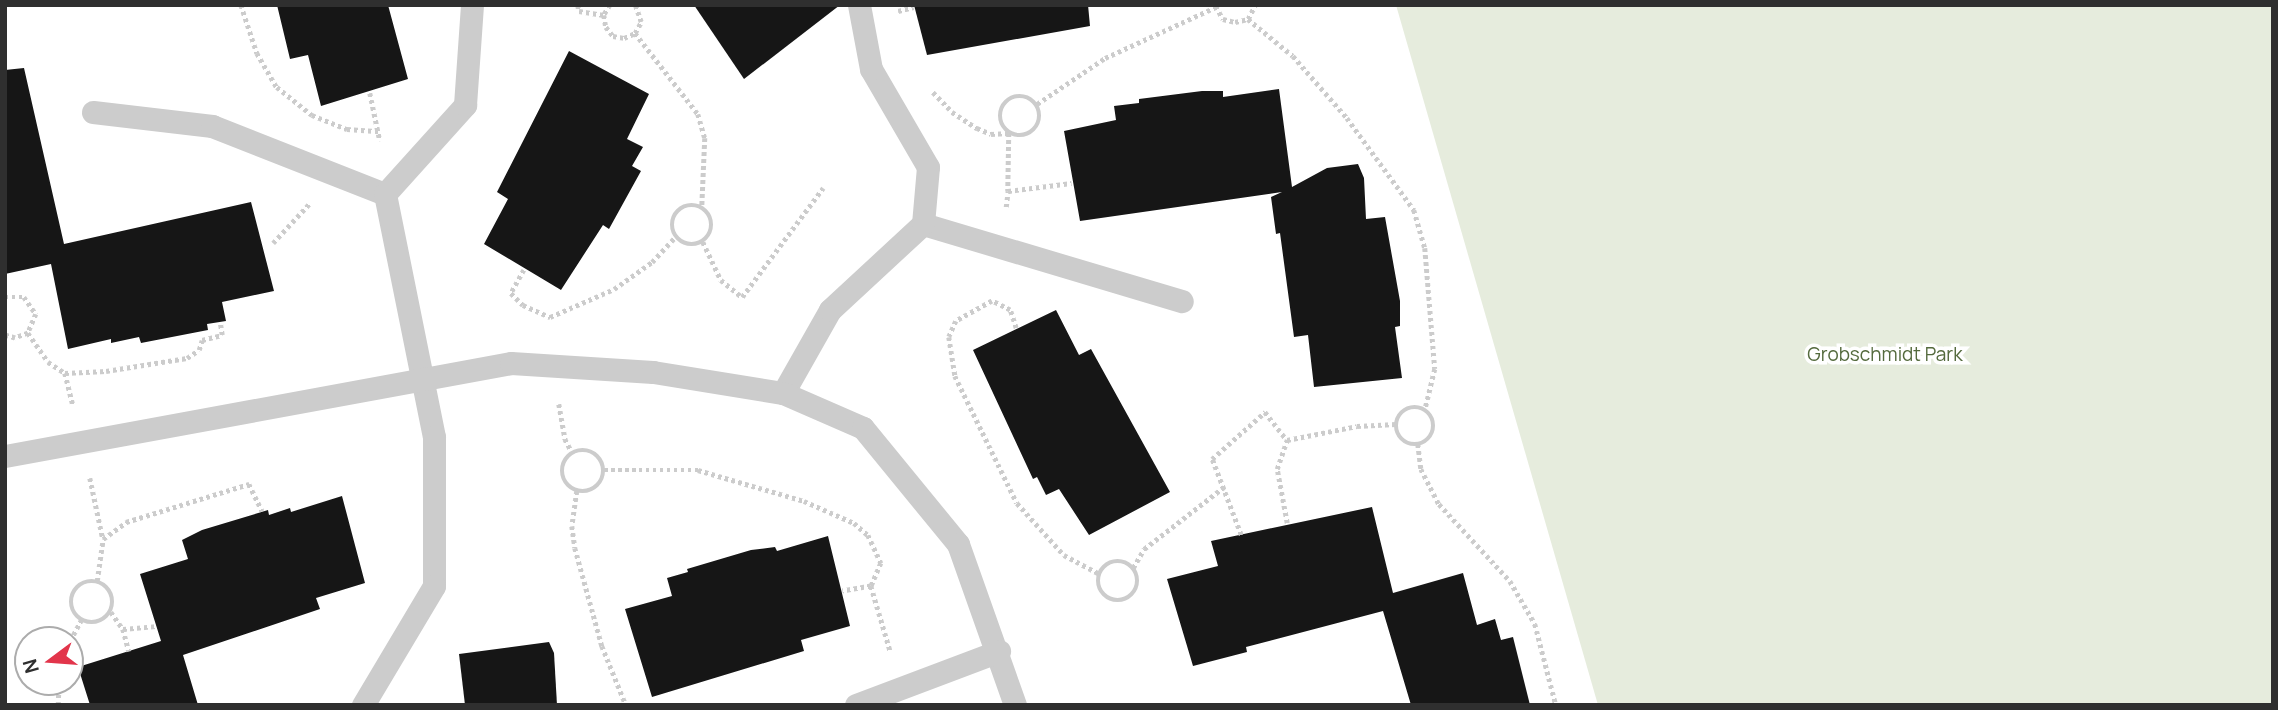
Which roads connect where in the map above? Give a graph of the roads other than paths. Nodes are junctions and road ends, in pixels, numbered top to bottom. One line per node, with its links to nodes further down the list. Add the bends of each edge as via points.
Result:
1 (472, 5): 4 (lane, via 466,105)
2 (859, 5): 5 (lane, via 871,69 928,167)
3 (93, 112): 4 (lane, via 212,126)
4 (385, 194): 7 (lane)
5 (923, 224): 6 (lane); 8 (lane, via 830,310)
6 (1182, 301)
7 (422, 378): 8 (lane, via 511,363 653,372); 9 (lane); 11 (lane, via 434,436 434,586)
8 (783, 393): 10 (lane, via 863,428 958,544)
9 (5, 456)
10 (999, 651): 12 (lane); 13 (lane)
11 (363, 705)
12 (856, 705)
13 (1015, 705)

